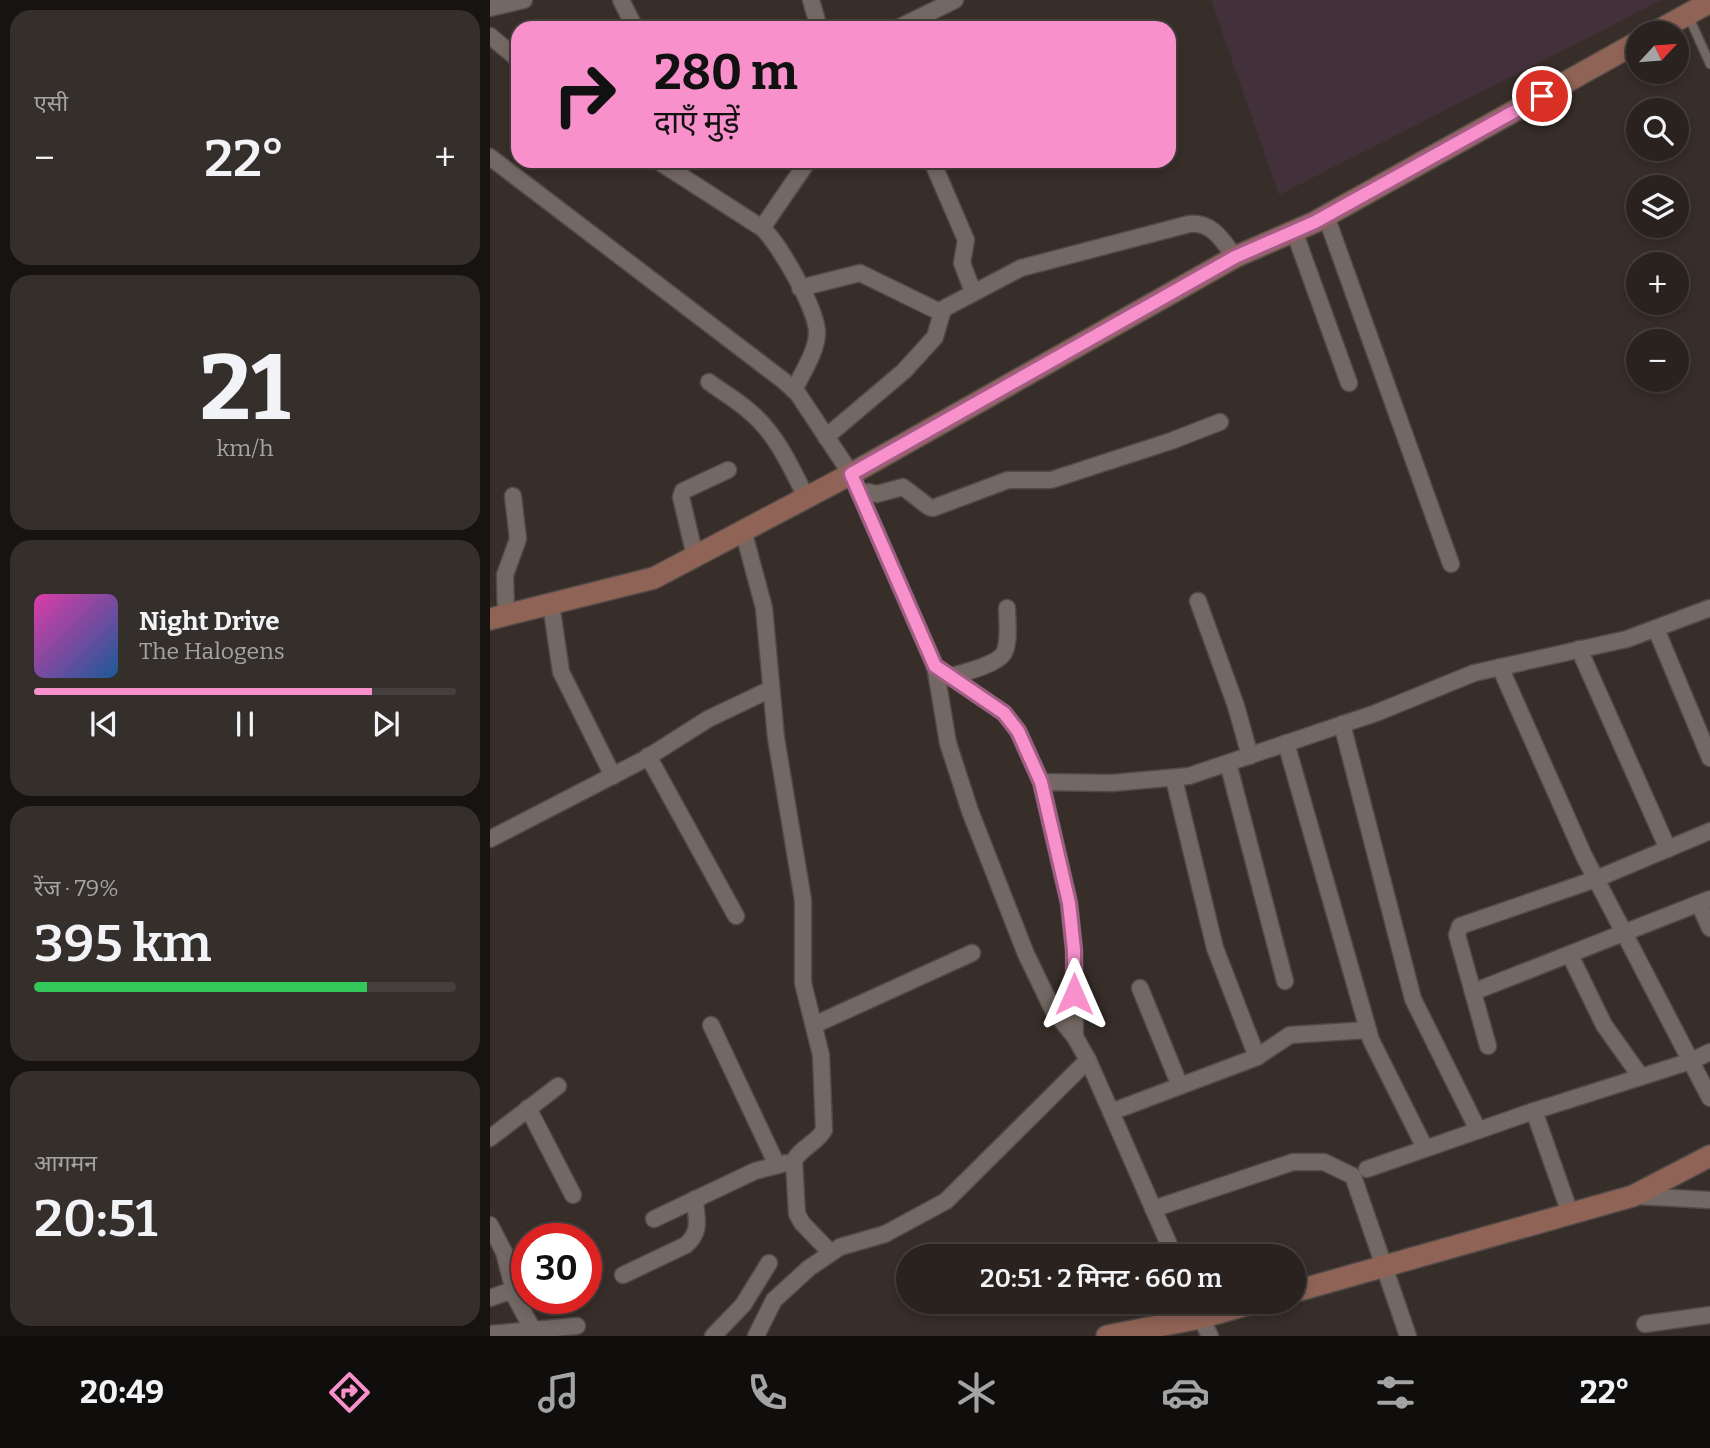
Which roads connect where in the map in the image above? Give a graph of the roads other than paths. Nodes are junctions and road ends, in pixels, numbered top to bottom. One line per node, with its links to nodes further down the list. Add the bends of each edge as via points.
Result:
1 (524, 0): 6 (street)
2 (621, 0): 8 (street)
3 (811, 0): 9 (street)
4 (955, 0): 10 (street)
5 (1710, 2): 7 (main road)
6 (490, 8)
7 (1687, 15): 11 (main road); 15 (lane)
8 (632, 21)
9 (817, 21)
10 (912, 21)
11 (1676, 21)
12 (490, 36): 14 (street)
13 (1626, 49): 22 (main road)
14 (511, 53)
15 (1710, 64)
16 (490, 157): 31 (street)
17 (669, 168): 21 (street)
18 (684, 168): 21 (street)
19 (803, 168): 23 (street)
20 (935, 168): 27 (street, via 966,240 962,263)
21 (687, 180): 23 (street)
22 (1326, 216): 24 (main road); 41 (street)
23 (762, 228): 26 (street)
24 (1294, 231): 25 (main road); 30 (street)
25 (1235, 257): 27 (street, via 1215,231 1200,223 1189,224 1027,266); 35 (main road)
26 (800, 288): 28 (street, via 860,273); 31 (street, via 811,307 817,335)
27 (973, 292): 28 (street)
28 (942, 313): 33 (street, via 938,332 928,345)
29 (709, 382): 38 (street, via 751,412 767,430)
30 (1349, 383)
31 (794, 390): 33 (street)
32 (1220, 422): 36 (street, via 1051,480 1008,480 933,508 903,487)
33 (827, 437): 35 (street)
34 (728, 470): 40 (street, via 683,491)
35 (851, 474): 36 (street); 38 (main road)
36 (860, 494): 49 (street)
37 (513, 496): 46 (street, via 518,539 505,575)
38 (806, 497): 39 (main road)
39 (743, 530): 40 (main road); 52 (street, via 762,601)
40 (695, 556): 43 (main road, via 654,578)
41 (1451, 564)
42 (1198, 601): 56 (street)
43 (551, 604): 46 (main road); 59 (street, via 561,672)
44 (1007, 608): 51 (street, via 1004,654)
45 (1710, 608): 47 (street)
46 (498, 617)
47 (1656, 629): 48 (street); 57 (street)
48 (1579, 649): 50 (street); 64 (street)
49 (935, 666): 51 (street); 78 (street, via 948,743 970,811 1027,954 1053,1010)
50 (1500, 667): 53 (street, via 1459,678); 65 (street)
51 (948, 677): 61 (street, via 1004,713 1018,731)
52 (771, 689): 55 (street, via 708,719); 76 (street, via 803,900 803,983)
53 (1342, 724): 54 (street); 91 (street, via 1413,999)
54 (1286, 743): 56 (street); 77 (street)
55 (648, 756): 59 (street); 67 (street)
56 (1250, 756): 58 (street)
57 (1710, 758)
58 (1228, 763): 60 (street); 72 (street)
59 (612, 776): 63 (street)
60 (1174, 779): 61 (street); 81 (street, via 1219,959)
61 (1041, 782): 78 (street, via 1069,903)
62 (1710, 831): 64 (street)
63 (490, 839)
64 (1668, 849): 65 (street)
65 (1596, 878): 69 (street); 74 (street, via 1460,926 1457,935)
66 (1704, 901): 68 (street); 69 (street)
67 (736, 916)
68 (1710, 928)
69 (1624, 933): 71 (street); 83 (street)
70 (972, 953): 76 (street)
71 (1570, 955): 74 (street); 84 (street, via 1604,1025)
72 (1285, 981)
73 (1140, 988): 86 (street)
74 (1473, 992): 79 (street)
75 (711, 1025): 96 (street)
76 (814, 1025): 95 (street, via 822,1063 824,1130)
77 (1368, 1030): 81 (street, via 1290,1035); 93 (street)
78 (1074, 1037): 82 (street)
79 (1488, 1046)
80 (1710, 1052): 83 (street)
81 (1257, 1057): 86 (street)
82 (1088, 1060): 90 (street); 107 (street, via 946,1201 885,1234)
83 (1691, 1061): 84 (street); 87 (street)
84 (1641, 1077): 89 (street)
85 (558, 1086): 88 (street)
86 (1180, 1086): 90 (street)
87 (1710, 1098)
88 (528, 1108): 92 (street); 98 (street)
89 (1534, 1111): 91 (street); 103 (street)
90 (1111, 1112): 102 (street)
91 (1478, 1130): 93 (street)
92 (490, 1138)
93 (1425, 1148): 97 (street)
94 (1710, 1156): 99 (main road)
95 (794, 1161): 96 (street); 107 (street, via 797,1214)
96 (777, 1165): 100 (street)
97 (1367, 1169)
98 (573, 1195)
99 (1633, 1196): 101 (street); 103 (main road)
100 (695, 1199): 104 (street); 110 (street, via 694,1238)
101 (1710, 1200)
102 (1153, 1209): 106 (street); 109 (street, via 1293,1163 1324,1162 1353,1176)
103 (1570, 1213): 109 (main road)
104 (654, 1219)
105 (490, 1225): 111 (street)
106 (1169, 1244)
107 (831, 1253): 123 (street, via 774,1300)
108 (769, 1263): 122 (street, via 743,1305)
109 (1385, 1266): 112 (main road); 125 (street)
110 (622, 1275)
111 (511, 1279)
112 (1306, 1288)
113 (511, 1293): 114 (street)
114 (490, 1298)
115 (525, 1314): 120 (street)
116 (1710, 1315): 118 (street)
117 (1201, 1319): 124 (main road)
118 (1645, 1324)
119 (578, 1326): 120 (street)
120 (533, 1330): 121 (street)
121 (490, 1334)
122 (713, 1336)
123 (756, 1336)
124 (1107, 1336)
125 (1408, 1336)

